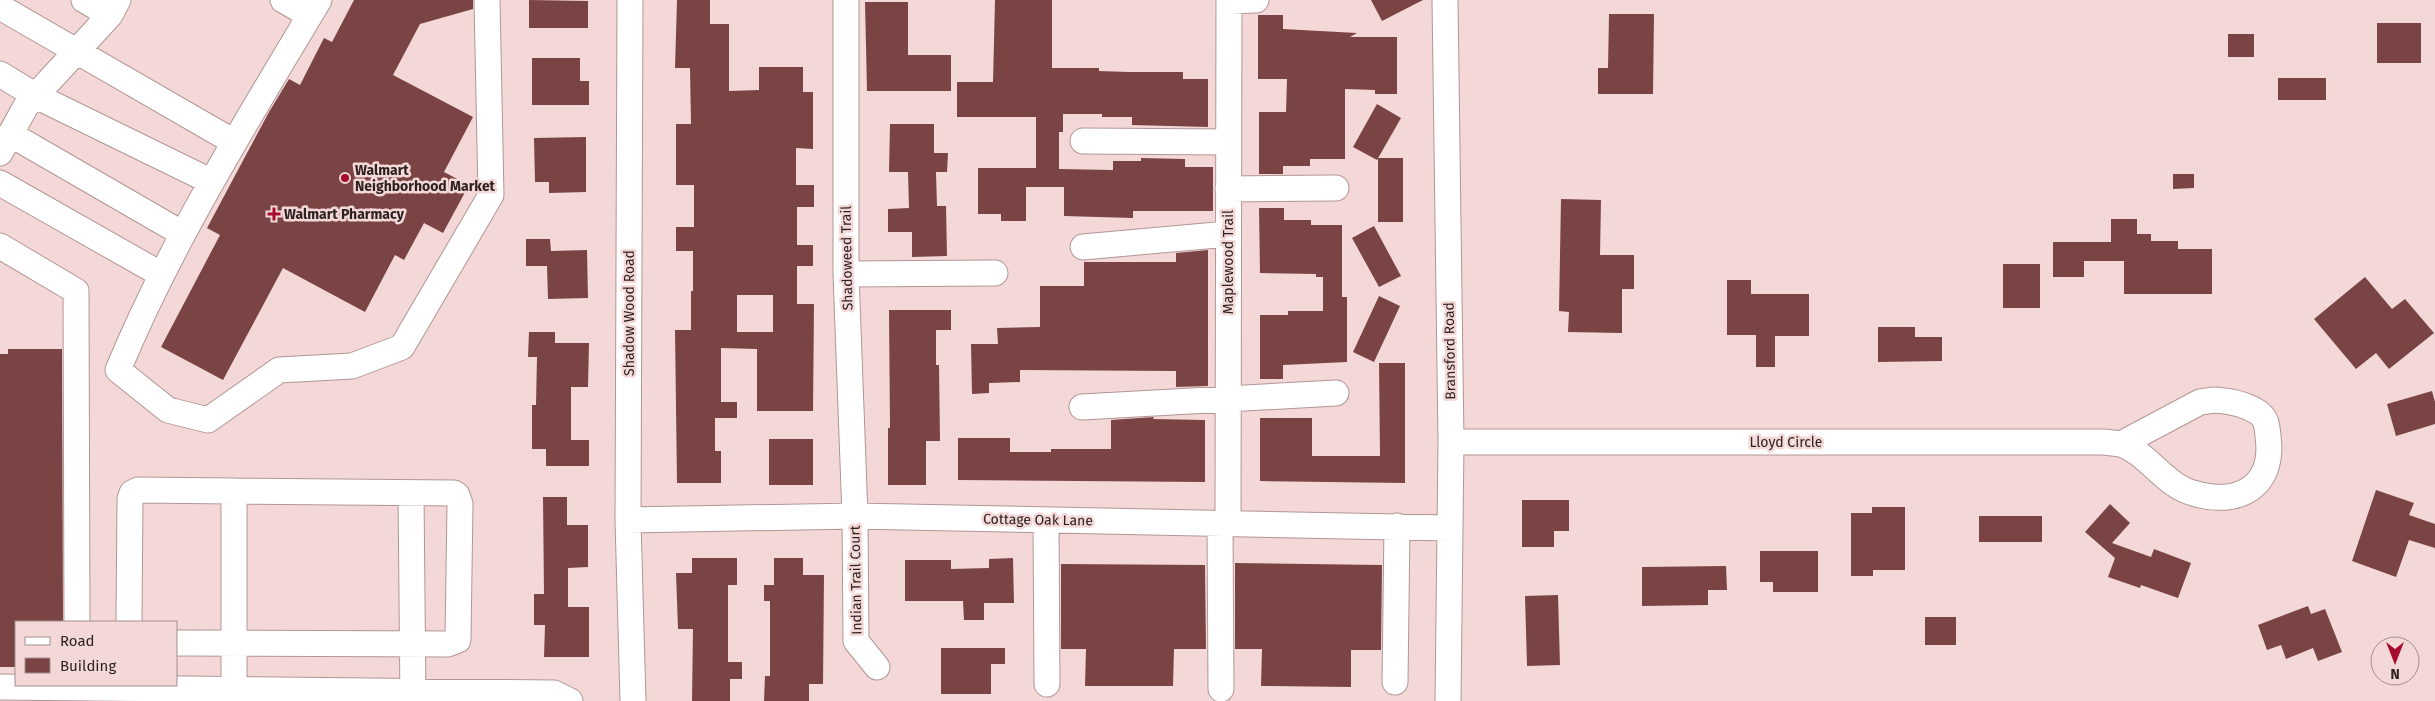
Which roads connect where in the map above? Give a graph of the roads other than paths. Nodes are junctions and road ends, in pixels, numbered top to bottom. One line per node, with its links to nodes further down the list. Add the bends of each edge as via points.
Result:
1 (84, 0): 10 (street)
2 (283, 0): 11 (street)
3 (487, 0): 29 (street, via 491,195 402,347 352,366 279,370 208,420 168,410 118,370)
4 (630, 0): 38 (street, Shadow Wood Road)
5 (846, 0): 27 (street, Shadoweed Trail)
6 (1256, 0): 8 (street)
7 (1446, 0): 33 (street, Bransford Road)
8 (1229, 1): 17 (street, Maplewood Trail)
9 (0, 7): 12 (street)
10 (114, 7): 12 (street)
11 (314, 8): 16 (street)
12 (78, 51): 14 (street); 16 (street)
13 (0, 74): 14 (street)
14 (36, 96): 18 (street, via 26,106); 19 (street)
15 (1083, 141): 17 (street)
16 (234, 142): 19 (street)
17 (1228, 142): 22 (street, Maplewood Trail)
18 (5, 143): 23 (street)
19 (210, 182): 23 (street)
20 (0, 183): 29 (street)
21 (1336, 188): 22 (street)
22 (1228, 189): 24 (street, Maplewood Trail)
23 (183, 234): 29 (street)
24 (1228, 234): 26 (street); 31 (street, Maplewood Trail)
25 (0, 246): 43 (street, via 76,291)
26 (1083, 247)
27 (846, 274): 28 (street); 37 (street, Shadoweed Trail)
28 (995, 274)
29 (162, 275)
30 (1336, 393): 31 (street)
31 (1228, 399): 32 (street); 40 (street, Maplewood Trail)
32 (1082, 407)
33 (1452, 442): 34 (street, Lloyd Circle); 42 (street, Bransford Road)
34 (2120, 444): 34 (street, Lloyd Circle, via 2143,456 2180,488 2194,494 2230,497 2246,493 2260,481 2267,466 2269,443 2266,422 2259,413 2235,401 2215,400 2200,402)
35 (234, 491): 36 (street); 44 (street, via 138,490 132,493); 46 (street)
36 (411, 493): 47 (street); 47 (street, via 454,493 458,495 460,504 458,640 448,644)
37 (855, 516): 38 (street, Cottage Oak Lane); 39 (street, Cottage Oak Lane); 48 (street, Indian Trail Court, via 856,641)
38 (628, 520): 57 (street, Shadow Wood Road)
39 (1046, 520): 40 (street, Cottage Oak Lane); 50 (street)
40 (1224, 524): 41 (street, Cottage Oak Lane); 53 (street, Maplewood Trail)
41 (1397, 526): 42 (street, Cottage Oak Lane); 49 (street)
42 (1449, 528): 58 (street, Bransford Road)
43 (77, 621)
44 (129, 621)
45 (178, 642): 46 (street)
46 (234, 643): 47 (street); 54 (street)
47 (412, 644): 55 (street)
48 (877, 667)
49 (1395, 682)
50 (1047, 684)
51 (78, 686): 52 (street); 54 (street)
52 (0, 687)
53 (1221, 689)
54 (234, 690): 55 (street)
55 (413, 696): 56 (street)
56 (562, 697)
57 (633, 701)
58 (1448, 701)

